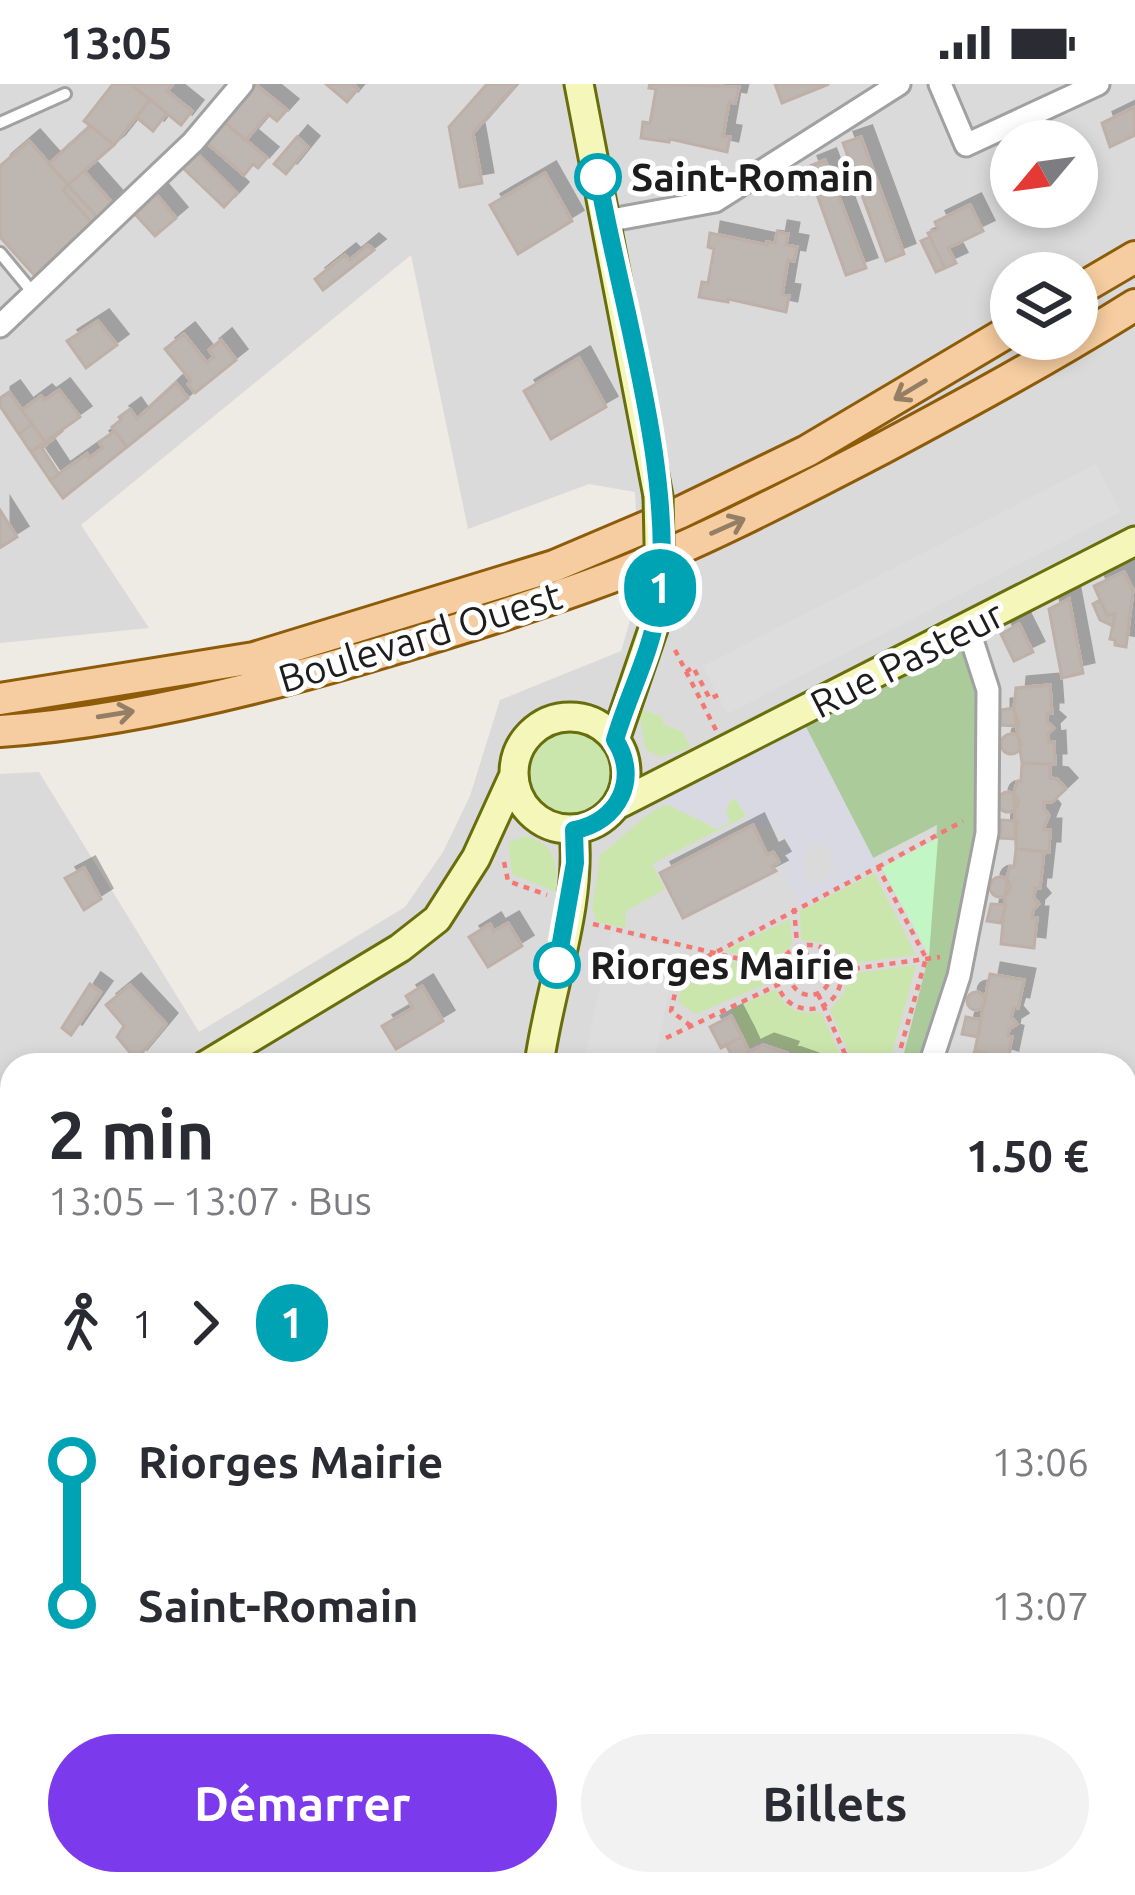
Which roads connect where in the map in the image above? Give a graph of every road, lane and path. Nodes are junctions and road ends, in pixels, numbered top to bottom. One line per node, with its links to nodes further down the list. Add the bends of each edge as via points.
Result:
1 (242, 84): 12 (street, via 193,142)
2 (579, 84): 8 (street)
3 (899, 84): 8 (street, via 715,201)
4 (940, 84): 5 (street, via 966,145)
5 (1099, 84)
6 (64, 94): 7 (lane)
7 (0, 123)
8 (606, 221): 17 (street, bridge, via 658,496)
9 (0, 253): 12 (lane)
10 (1135, 257): 11 (main road)
11 (1098, 279)
12 (34, 294): 14 (street)
13 (1135, 310): 24 (main road, Boulevard Ouest, one-way to 13, via 285,680 612,577 739,522)
14 (0, 326)
15 (990, 342): 22 (main road, Boulevard Ouest, one-way to 22, via 807,451 554,566 254,658)
16 (1135, 541): 18 (street, Rue Pasteur)
17 (658, 601): 19 (path); 20 (street)
18 (968, 628): 26 (street, Rue Pasteur); 30 (street, via 988,690)
19 (686, 672): 21 (path, via 694,667 710,699); 26 (path)
20 (636, 674): 23 (street); 25 (street)
21 (718, 694)
22 (0, 699)
23 (581, 718): 25 (street); 28 (street, via 532,730)
24 (0, 731)
25 (620, 750): 27 (street, via 652,773); 29 (street, via 626,784)
26 (727, 751): 27 (street, Rue Pasteur)
27 (678, 776): 29 (street, Rue Pasteur)
28 (513, 777): 31 (street, via 518,797); 34 (street)
29 (617, 805): 32 (street)
30 (987, 808): 35 (path); 40 (street)
31 (539, 820): 32 (street); 33 (street)
32 (574, 830): 36 (street)
33 (500, 839): 34 (street); 36 (path, via 508,881)
34 (476, 858): 52 (street, via 419,935)
35 (878, 867): 37 (path); 42 (path)
36 (570, 903): 39 (path, via 588,909 593,926); 53 (street)
37 (794, 908): 38 (path); 39 (path)
38 (797, 947): 41 (path); 43 (path); 44 (path, via 828,950)
39 (709, 954): 43 (path); 50 (path, via 680,971 671,1011)
40 (963, 954): 42 (path); 56 (street)
41 (801, 957): 45 (path, via 817,956); 46 (path)
42 (926, 958): 44 (path); 55 (path)
43 (778, 969): 46 (path); 47 (path)
44 (841, 970): 45 (path); 49 (path, via 837,994)
45 (830, 972): 48 (path)
46 (790, 975): 47 (path); 48 (path, via 800,993)
47 (778, 983): 49 (path, via 795,1006); 50 (path)
48 (818, 994): 49 (path)
49 (823, 1006): 54 (path)
50 (691, 1026): 51 (path)
51 (666, 1038)
52 (226, 1053)
53 (540, 1053)
54 (845, 1053)
55 (899, 1053)
56 (934, 1053)

